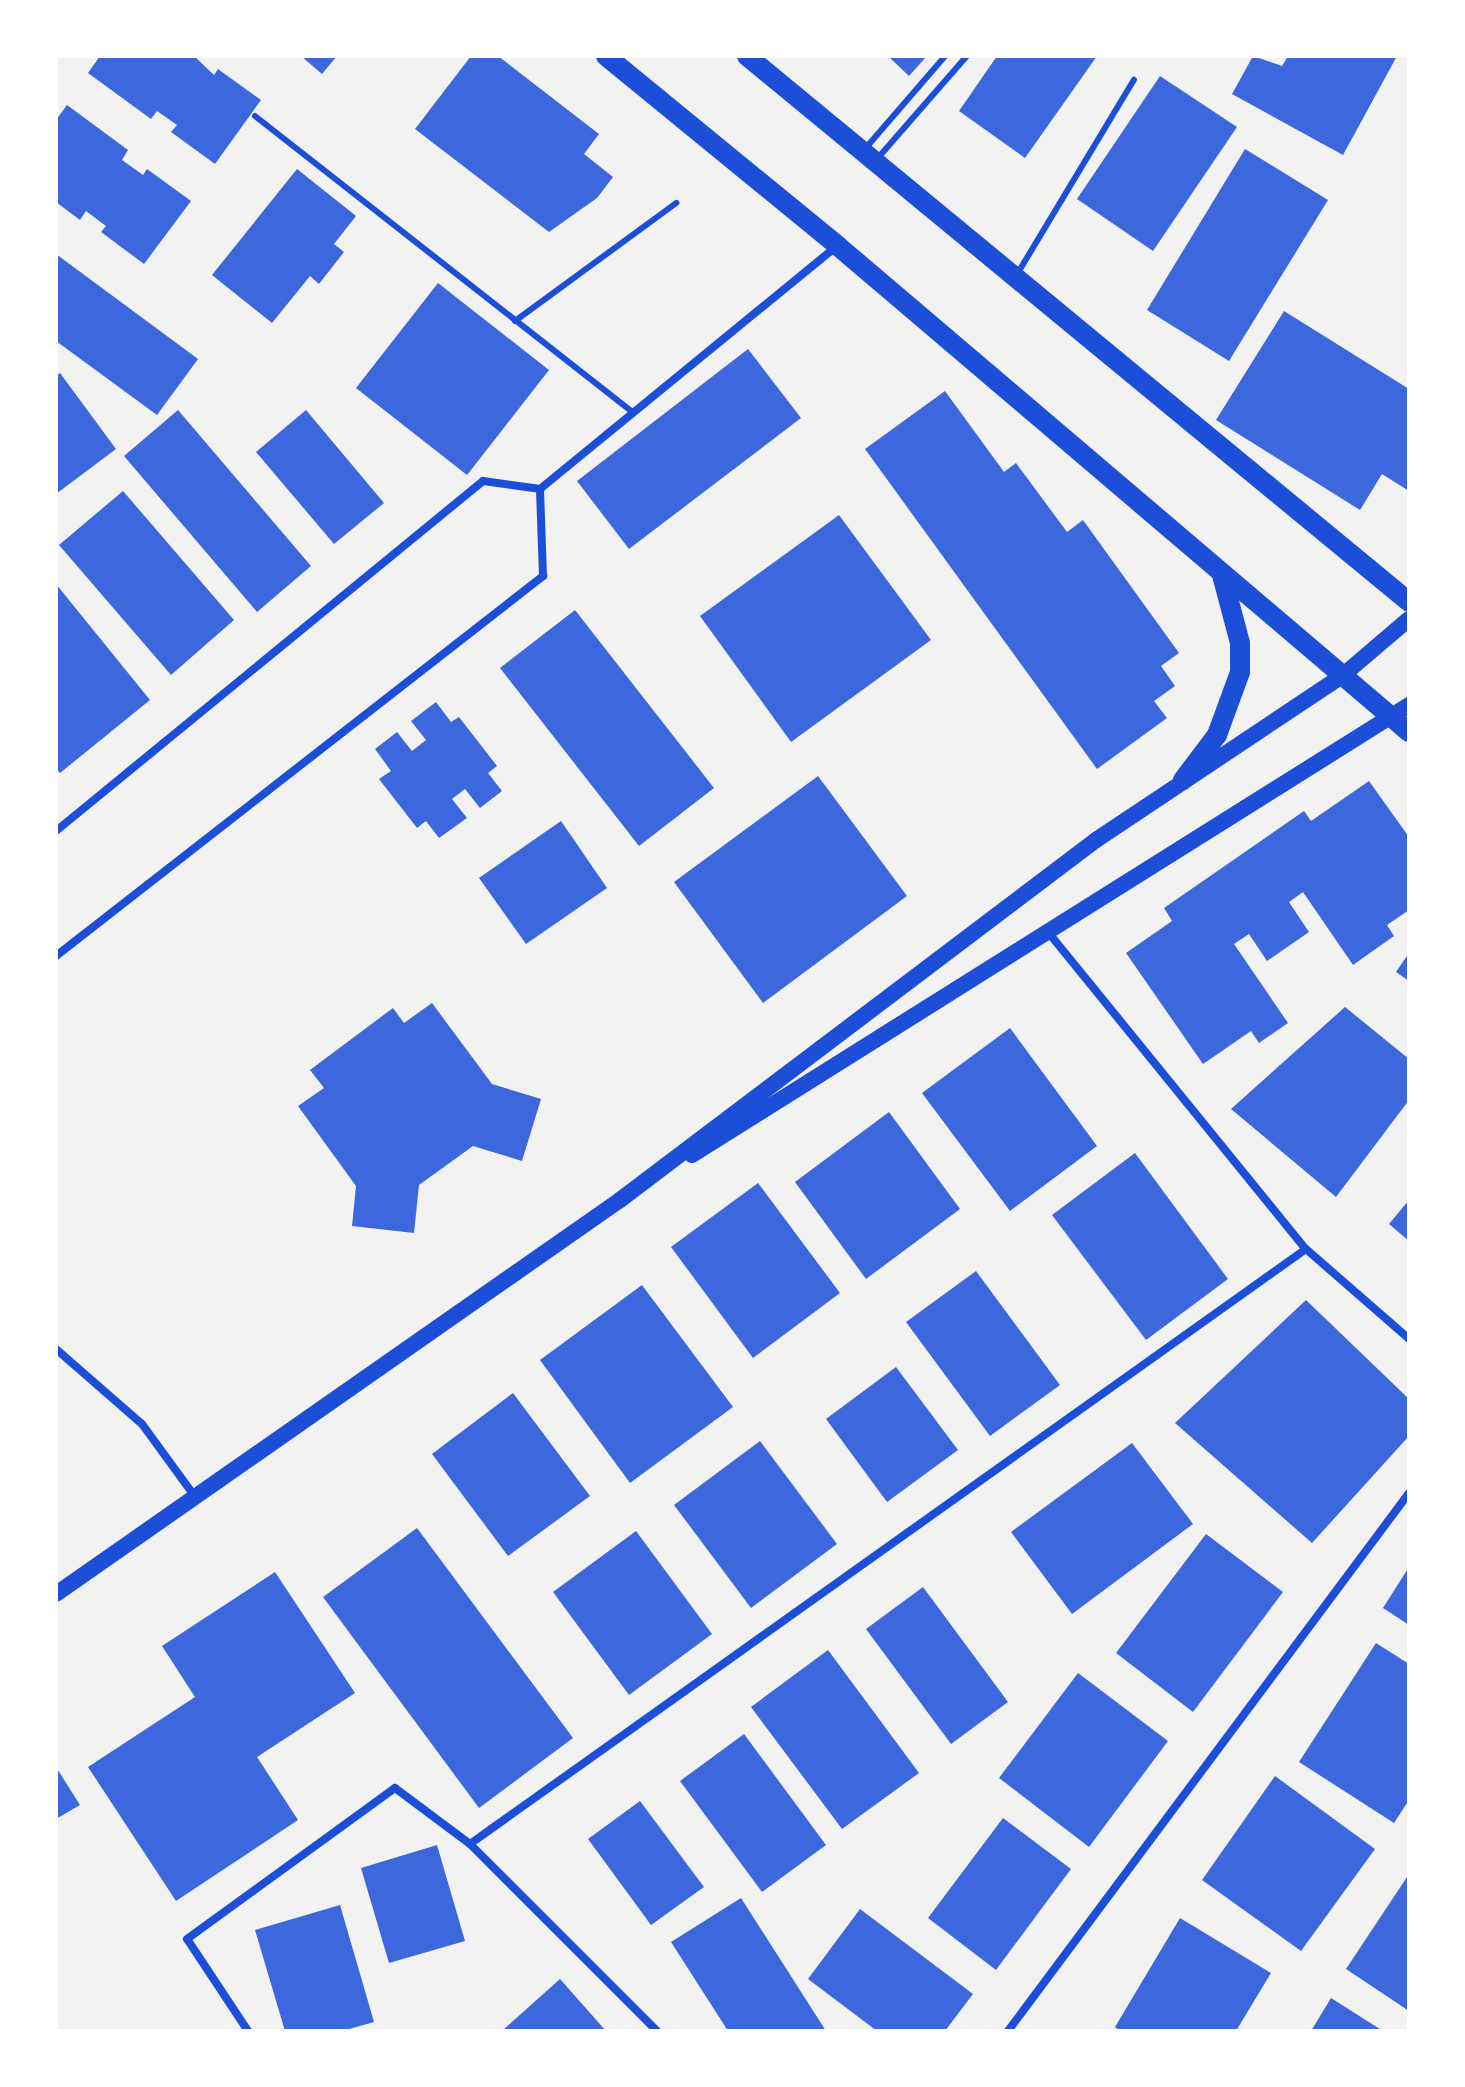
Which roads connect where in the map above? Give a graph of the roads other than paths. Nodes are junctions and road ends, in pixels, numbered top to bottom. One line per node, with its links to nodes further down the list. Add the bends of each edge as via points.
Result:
1 (606, 56): 9 (main road)
2 (747, 56): 7 (main road)
3 (945, 56): 7 (lane)
4 (967, 56): 7 (lane)
5 (1134, 80): 10 (lane)
6 (255, 116): 11 (lane)
7 (868, 157): 10 (main road)
8 (676, 203): 11 (lane)
9 (838, 246): 12 (street); 14 (main road)
10 (1014, 280): 15 (main road)
11 (515, 321): 12 (lane)
12 (632, 412): 13 (street)
13 (540, 489): 22 (street, via 483,481); 24 (street, via 543,576)
14 (1222, 575): 17 (main road); 21 (main road, via 1240,643 1240,672 1217,735)
15 (1409, 602)
16 (1409, 619): 17 (main road)
17 (1342, 676): 19 (main road); 21 (main road)
18 (1409, 705): 19 (main road)
19 (1392, 718): 20 (main road); 23 (main road)
20 (1409, 732)
21 (1183, 780): 25 (main road)
22 (56, 831)
23 (1048, 932): 25 (main road); 26 (street)
24 (56, 956)
25 (620, 1200): 30 (main road)
26 (1306, 1249): 27 (street); 32 (street)
27 (1409, 1339)
28 (56, 1349): 30 (street, via 142,1424)
29 (1409, 1493): 35 (street)
30 (197, 1498): 31 (main road)
31 (56, 1594)
32 (470, 1844): 33 (street, via 395,1788 187,1939); 34 (street)
33 (248, 2031)
34 (657, 2031)
35 (1008, 2031)

